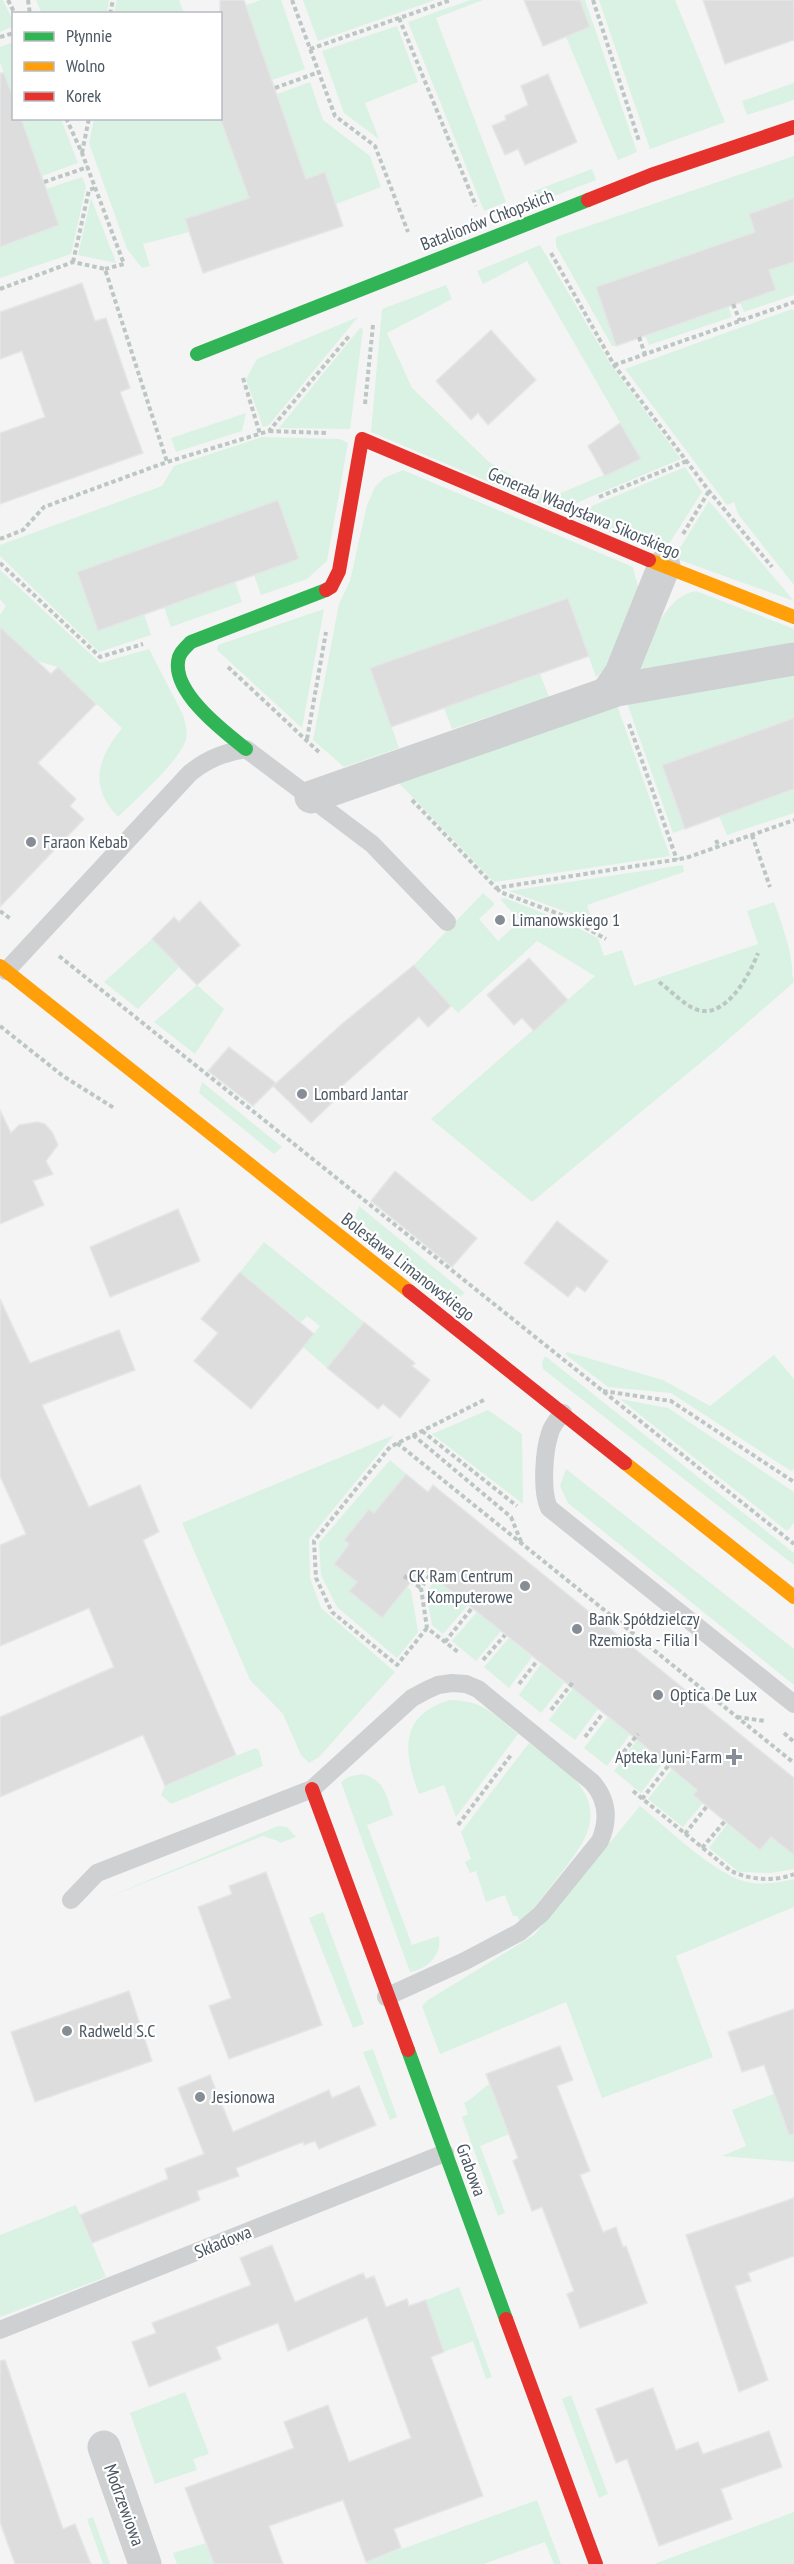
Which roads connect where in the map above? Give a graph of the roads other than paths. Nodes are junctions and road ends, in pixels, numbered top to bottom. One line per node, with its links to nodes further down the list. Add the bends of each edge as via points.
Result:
1 (794, 127): 2 (street, Batalionów Chłopskich, via 651,175)
2 (197, 354)
3 (664, 566): 4 (street, Generała Władysława Sikorskiego); 6 (street); 7 (street, Generała Władysława Sikorskiego, via 362,439 336,580 331,586 199,639 182,648 177,657 176,666 198,707)
4 (794, 617)
5 (794, 659): 6 (street)
6 (613, 691): 8 (street)
7 (246, 749): 8 (lane); 10 (lane, via 209,759 190,772)
8 (311, 797): 9 (lane, via 372,844)
9 (447, 922)
10 (3, 969): 11 (street, Bolesława Limanowskiego)
11 (563, 1413): 12 (street, Bolesława Limanowskiego); 13 (lane, via 547,1443 544,1487 549,1508)
12 (794, 1597)
13 (794, 1704)
14 (312, 1789): 15 (lane, via 97,1873); 16 (street, Grabowa); 16 (lane, via 412,1698 438,1685 466,1684 478,1689 592,1782 605,1802 605,1830 600,1841 541,1914 520,1932)
15 (71, 1900)
16 (386, 1997): 17 (street, Grabowa)
17 (445, 2153): 18 (lane, Składowa); 21 (street, Grabowa)
18 (0, 2330)
19 (104, 2447): 20 (street, Modrzewiowa)
20 (145, 2564)
21 (596, 2564)

